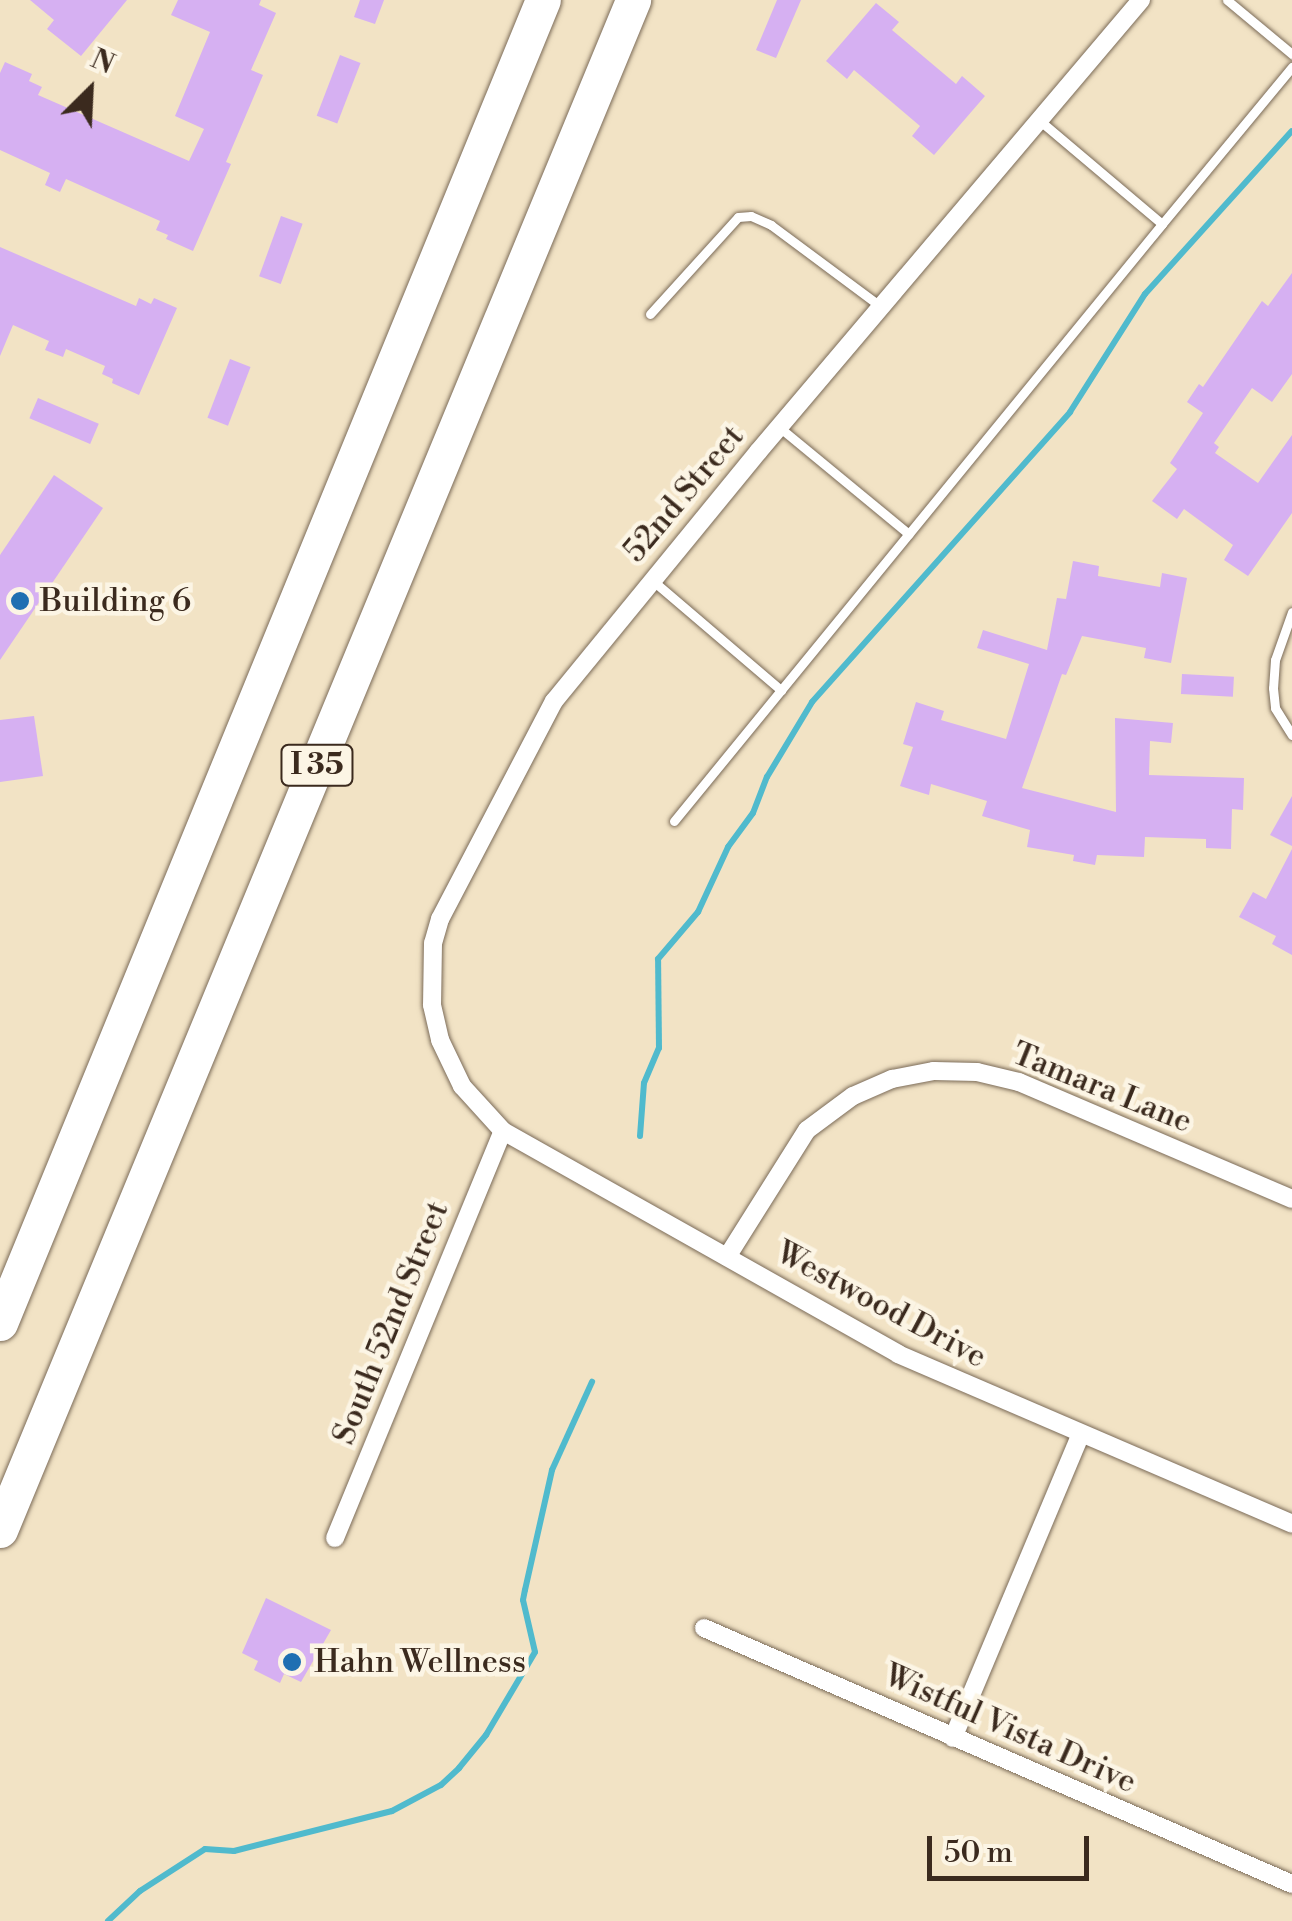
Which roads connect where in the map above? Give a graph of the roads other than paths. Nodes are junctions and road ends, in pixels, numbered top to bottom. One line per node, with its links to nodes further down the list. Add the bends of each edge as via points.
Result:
1 (543, 0): 22 (highway, I 35)
2 (634, 0): 25 (highway, I 35)
3 (1141, 0): 7 (street, 52nd Street)
4 (1228, 0): 5 (lane)
5 (1292, 54)
6 (1292, 67): 8 (lane)
7 (1039, 120): 8 (lane); 9 (street, 52nd Street)
8 (1162, 224): 12 (lane)
9 (880, 307): 10 (lane, via 751,216 738,217); 11 (street, 52nd Street)
10 (650, 314)
11 (779, 427): 12 (lane); 13 (street, 52nd Street)
12 (909, 534): 15 (lane)
13 (652, 580): 15 (lane); 18 (street, 52nd Street, via 554,700 440,919 432,1005 440,1040)
14 (1292, 612): 16 (lane, via 1273,688 1275,708)
15 (781, 690): 17 (lane)
16 (1292, 736)
17 (674, 821)
18 (469, 1093): 19 (street, Westwood Drive)
19 (503, 1131): 21 (street, Westwood Drive); 26 (street, South 52nd Street)
20 (1292, 1199): 21 (street, Tamara Lane, via 1019,1082 977,1072 934,1072 853,1096 807,1130)
21 (727, 1258): 23 (street, Westwood Drive, via 898,1354)
22 (0, 1323)
23 (1082, 1434): 24 (street, Westwood Drive); 28 (street)
24 (1292, 1524)
25 (0, 1530)
26 (336, 1538)
27 (704, 1628): 28 (street, Wistful Vista Drive)
28 (953, 1738): 29 (street, Wistful Vista Drive)
29 (1292, 1884)

